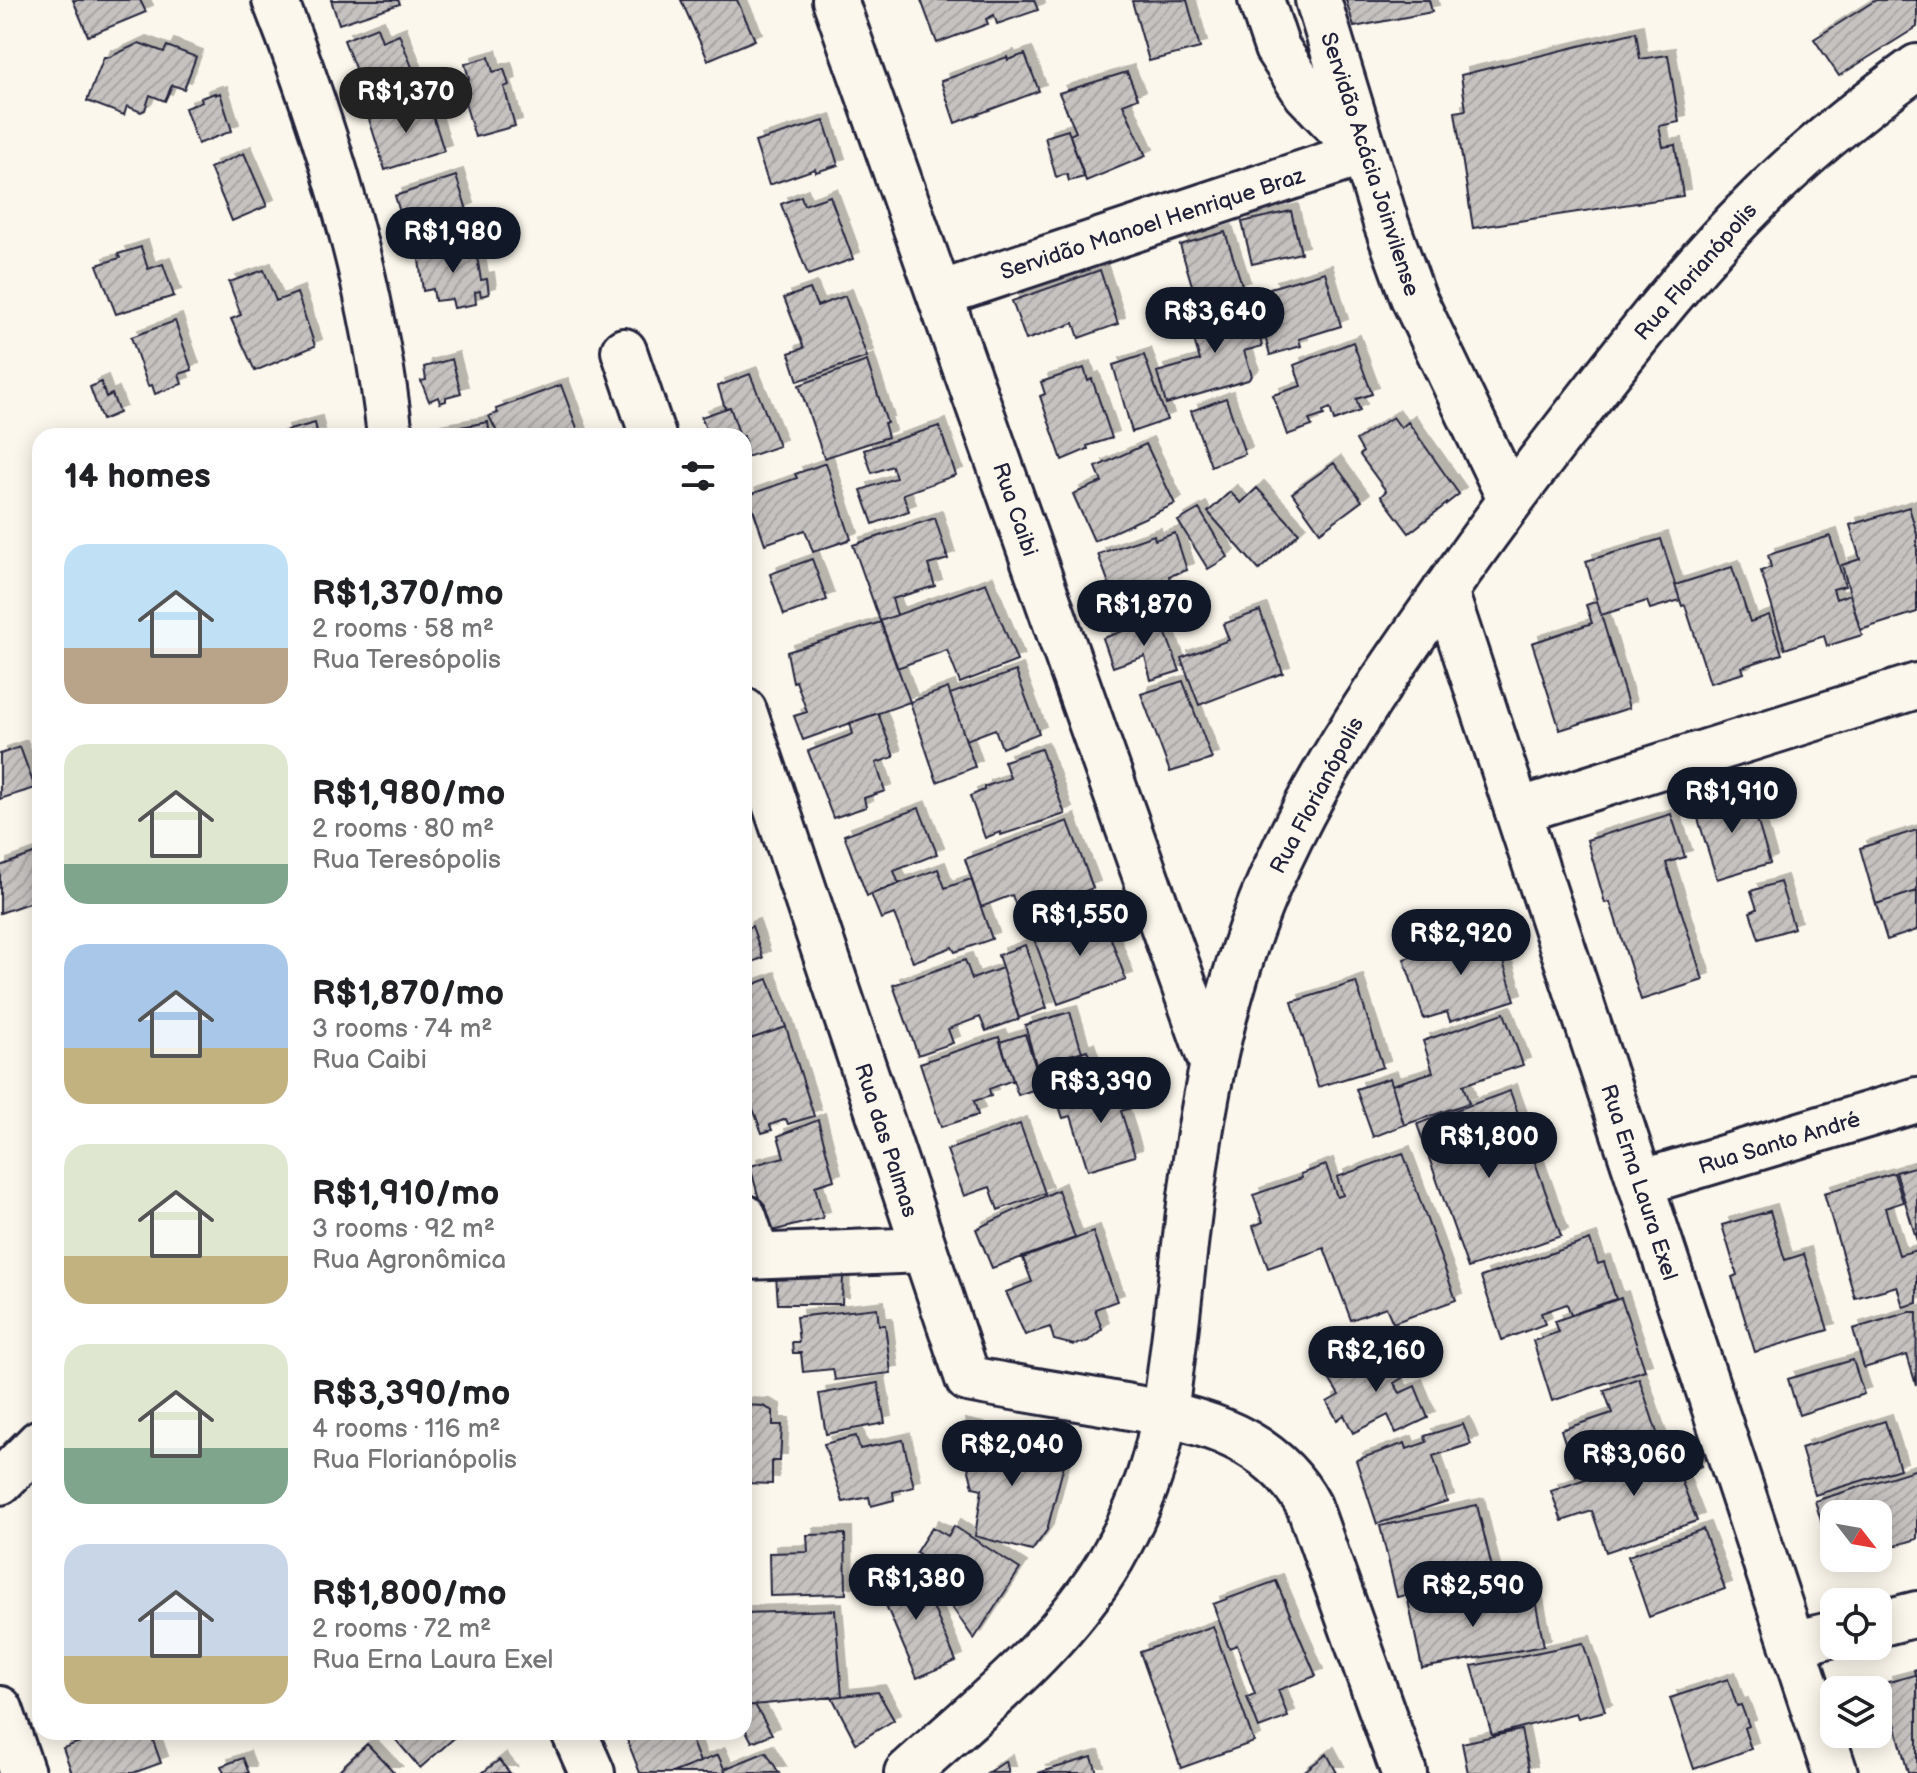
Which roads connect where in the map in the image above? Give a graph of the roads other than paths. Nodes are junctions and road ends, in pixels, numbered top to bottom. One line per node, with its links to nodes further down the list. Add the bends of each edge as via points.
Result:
1 (275, 0): 9 (street, via 310,87 357,249)
2 (835, 0): 7 (street, Rua Caibi)
3 (1261, 0): 6 (street, via 1277,48 1306,93)
4 (1318, 0): 6 (street, Servidão Acácia Joinvilense)
5 (1917, 67): 11 (street, Rua Florianópolis, via 1801,160 1709,250)
6 (1363, 153): 7 (street, Servidão Manoel Henrique Braz); 11 (street, Servidão Acácia Joinvilense, via 1413,297)
7 (940, 294): 16 (street, Rua Caibi)
8 (624, 351): 10 (street)
9 (389, 428)
10 (650, 428)
11 (1510, 499): 12 (street, Rua Florianópolis)
12 (1445, 591): 15 (street, Rua Erna Laura Exel); 16 (street, Rua Florianópolis, via 1367,702 1284,847 1251,929)
13 (1917, 686): 15 (street)
14 (752, 735): 20 (street, Rua das Palmas)
15 (1518, 811): 18 (street, Rua Erna Laura Exel)
16 (1212, 1064): 21 (street, Rua Florianópolis)
17 (1917, 1100): 18 (street, Rua Santo André)
18 (1640, 1183): 27 (street, Rua Erna Laura Exel)
19 (752, 1243): 20 (street)
20 (924, 1250): 21 (street, Rua das Palmas, via 968,1379)
21 (1165, 1413): 32 (street, Rua Florianópolis, via 1134,1514 1076,1608 1029,1662); 33 (street, via 1238,1437 1296,1482)
22 (32, 1450): 23 (street)
23 (0, 1482)
24 (1917, 1614): 25 (street)
25 (1892, 1620)
26 (1820, 1637): 27 (street)
27 (1792, 1644): 34 (street, Rua Erna Laura Exel)
28 (0, 1709): 30 (street)
29 (578, 1740): 31 (street)
30 (22, 1773)
31 (592, 1773)
32 (907, 1773)
33 (1404, 1773)
34 (1835, 1773)

